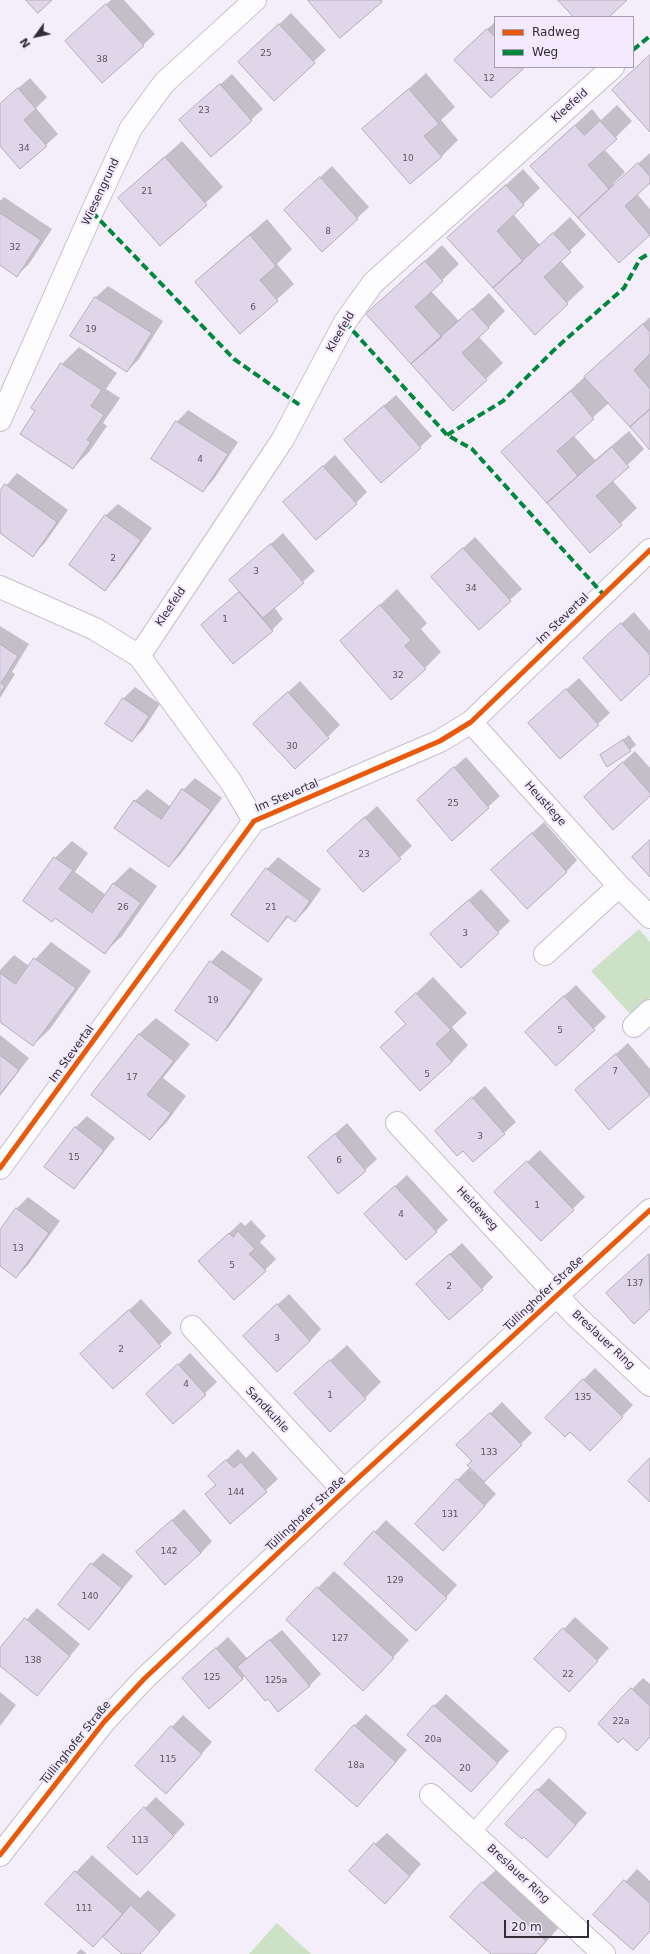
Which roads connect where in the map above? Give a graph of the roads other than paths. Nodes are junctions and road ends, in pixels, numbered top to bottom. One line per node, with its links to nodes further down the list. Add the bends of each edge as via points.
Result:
1 (255, 0): 3 (street, Wiesengrund, via 164,83 131,128)
2 (613, 68): 6 (street, Kleefeld, via 373,283 345,322 283,439)
3 (0, 420)
4 (650, 550): 7 (street, Im Stevertal)
5 (0, 587): 6 (street, via 95,629)
6 (139, 656): 8 (street, via 231,782)
7 (471, 722): 8 (street, Im Stevertal, via 440,741); 9 (street, Heustiege)
8 (254, 821): 15 (street, Im Stevertal)
9 (619, 886): 10 (street, Heustiege); 11 (street)
10 (650, 917)
11 (545, 954)
12 (650, 1011): 13 (street)
13 (634, 1026)
14 (397, 1123): 17 (street, Heideweg)
15 (0, 1168)
16 (650, 1210): 17 (street, Tüllinghofer Straße)
17 (557, 1295): 19 (street, Breslauer Ring); 20 (street, Tüllinghofer Straße)
18 (192, 1328): 20 (street, Sandkuhle)
19 (650, 1385)
20 (344, 1491): 24 (street, Tüllinghofer Straße, via 139,1685 99,1728)
21 (558, 1734): 23 (lane)
22 (431, 1795): 23 (street, Breslauer Ring)
23 (473, 1832): 25 (street, Breslauer Ring)
24 (1, 1850)
25 (604, 1954)

